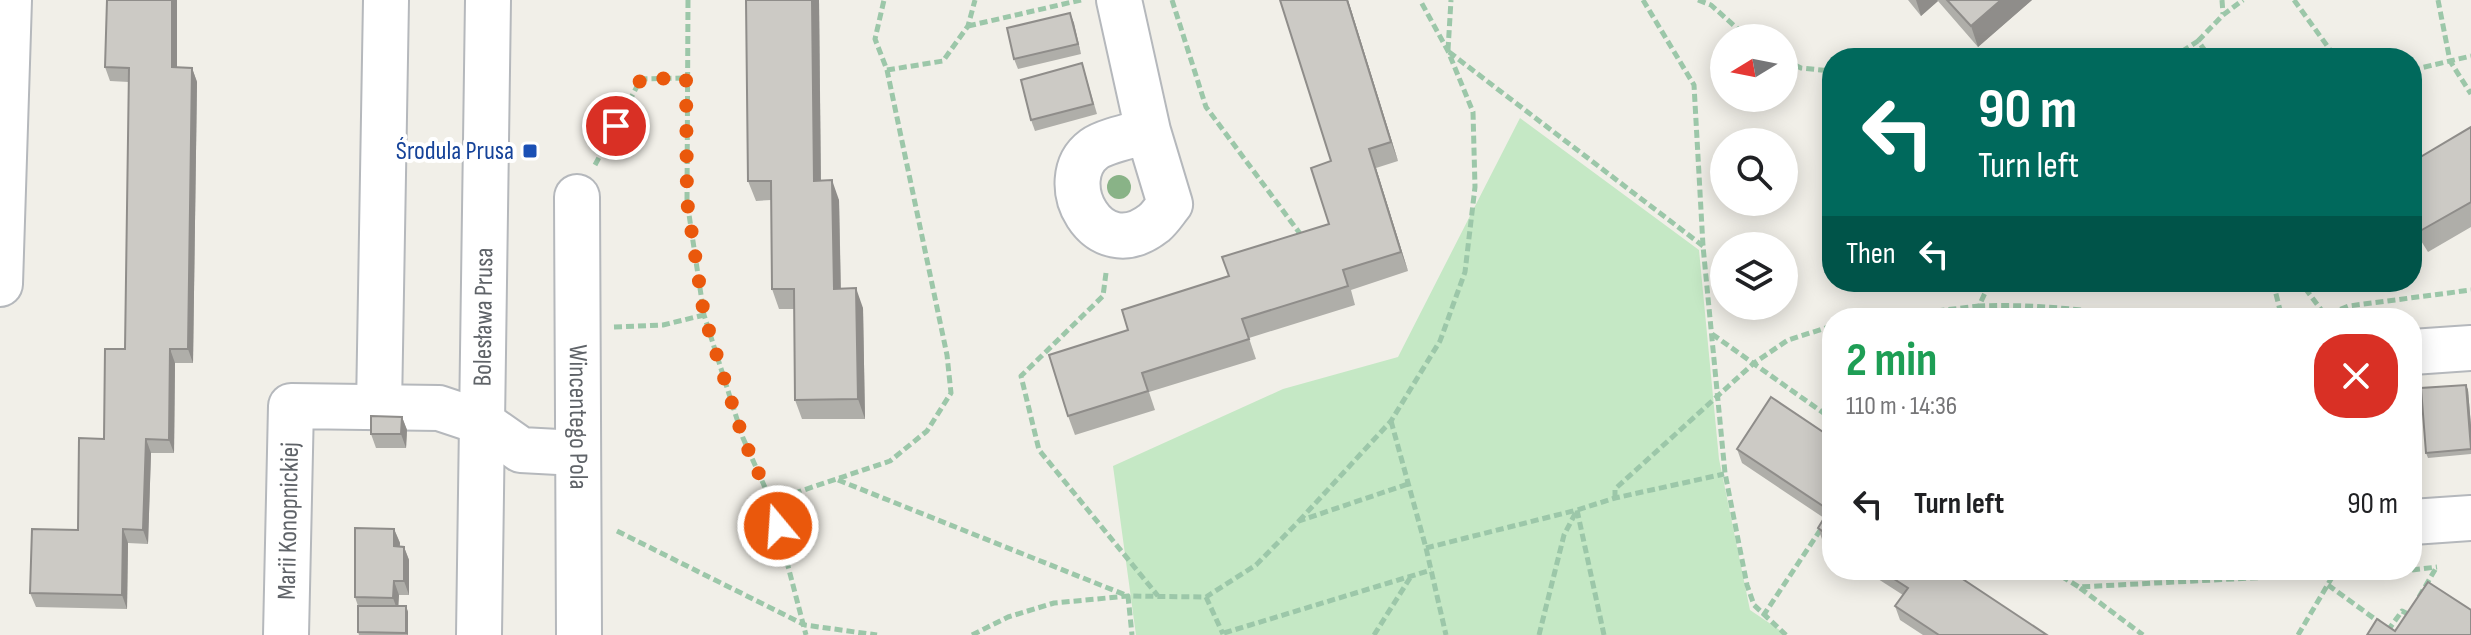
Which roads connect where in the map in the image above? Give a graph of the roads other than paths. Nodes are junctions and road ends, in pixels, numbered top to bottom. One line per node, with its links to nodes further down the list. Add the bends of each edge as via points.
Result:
1 (9, 0): 7 (street)
2 (386, 0): 10 (street)
3 (488, 0): 11 (street, Bolesława Prusa)
4 (1119, 0): 5 (street)
5 (1148, 131): 5 (street, via 1170,204 1154,223 1132,234 1112,236 1095,226 1082,206 1077,189 1081,167 1095,149)
6 (577, 197): 12 (street, Wincentego Pola)
7 (0, 284)
8 (2471, 348): 9 (street)
9 (2422, 351)
10 (379, 408): 11 (street, via 439,408); 15 (street, Marii Konopnickiej, via 291,406)
11 (481, 422): 12 (street, via 521,450); 16 (street, Bolesława Prusa)
12 (577, 453): 17 (street, Wincentego Pola)
13 (2471, 518): 14 (street)
14 (2422, 521)
15 (286, 635)
16 (479, 635)
17 (579, 635)

